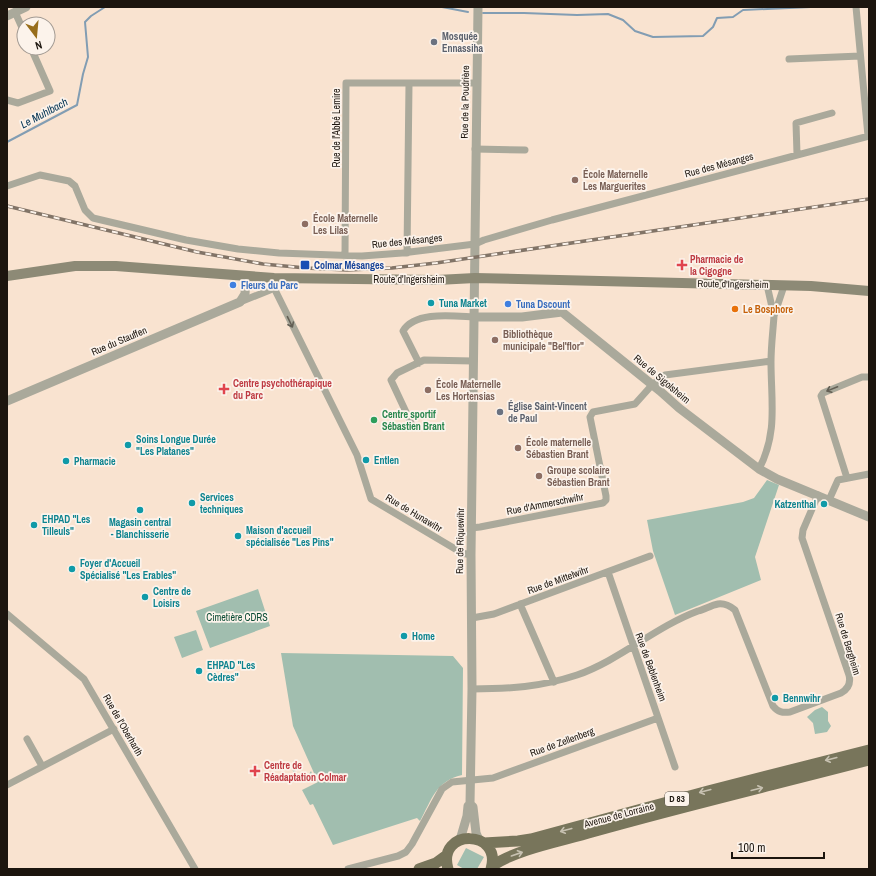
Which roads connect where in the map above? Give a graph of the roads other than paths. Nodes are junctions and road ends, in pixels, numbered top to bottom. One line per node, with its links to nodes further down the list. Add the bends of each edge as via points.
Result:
1 (26, 7): 4 (street)
2 (478, 7): 8 (street, Rue de la Poudrière)
3 (856, 9): 6 (street)
4 (11, 14)
5 (35, 56): 10 (street, via 50,91 18,103)
6 (860, 56): 7 (street); 12 (street)
7 (789, 59)
8 (476, 83): 9 (street, Rue de l'Abbé Lemire); 13 (street, Rue de la Poudrière)
9 (409, 84): 18 (street); 19 (street, Rue de l'Abbé Lemire, via 346,83)
10 (7, 100)
11 (832, 113): 15 (street, via 796,123)
12 (868, 136): 15 (street, Rue des Mésanges)
13 (475, 149): 14 (street, Rue de la Poudrière); 17 (street, Rue de la Poudrière)
14 (525, 150)
15 (797, 154): 17 (street, Rue des Mésanges, via 552,220)
16 (7, 186): 19 (street, Rue des Mésanges, via 37,175 60,179 74,183 87,213 97,219 186,240 238,249)
17 (475, 244): 18 (street, Rue des Mésanges); 22 (street, Rue de la Poudrière)
18 (408, 252): 19 (street, Rue des Mésanges)
19 (345, 256)
20 (7, 276): 21 (main road, Route d'Ingersheim, via 75,266 116,266)
21 (246, 276): 23 (main road, Route d'Ingersheim); 27 (street, via 245,294)
22 (475, 278): 23 (main road, Route d'Ingersheim); 24 (main road, Route d'Ingersheim); 29 (street, Rue de Riquewihr)
23 (274, 283): 27 (street, Rue du Stauffen, via 270,290); 44 (street, Rue de Hunawihr, one-way to 44, via 289,320 357,455 371,499 462,553)
24 (767, 285): 25 (main road, Route d'Ingersheim); 28 (street)
25 (784, 286): 26 (main road, Route d'Ingersheim); 28 (street)
26 (869, 291)
27 (240, 302): 35 (street, Rue du Stauffen)
28 (774, 316): 31 (street)
29 (474, 318): 30 (street, Rue de Riquewihr); 32 (street, via 434,317 418,319 407,324 403,331); 34 (street, Rue de Sigolsheim, via 522,317 562,312)
30 (473, 361): 32 (street, via 424,360); 43 (street, Rue de Riquewihr)
31 (771, 361): 34 (street, via 665,375); 37 (street, via 772,427 766,456)
32 (419, 363): 36 (street, via 397,373 391,380)
33 (869, 377): 39 (street, one-way to 39, via 862,377 821,396)
34 (652, 385): 37 (street, Rue de Sigolsheim); 43 (street, Rue d'Ammerschwihr, via 635,404 594,412 590,417 606,496 603,503)
35 (7, 401)
36 (413, 426)
37 (759, 469): 40 (street, Rue de Sigolsheim)
38 (869, 474): 39 (street)
39 (847, 478): 41 (street, via 838,480)
40 (818, 495): 41 (street, Rue de Sigolsheim); 50 (street, Rue de Bergheim, via 802,538 849,675 846,690 790,712 776,709 735,610 725,604 691,614)
41 (829, 500): 42 (street, Rue de Sigolsheim)
42 (869, 517)
43 (472, 528): 44 (street, Rue de Riquewihr)
44 (471, 555): 49 (street, Rue de Riquewihr)
45 (650, 556): 46 (street, Rue de Mittelwihr)
46 (608, 572): 47 (street, Rue de Mittelwihr); 50 (street, Rue de Beblenheim)
47 (520, 604): 49 (street, Rue de Mittelwihr, via 494,614); 51 (street)
48 (7, 614): 54 (street, Rue de l'Oberharth, via 84,679)
49 (472, 618): 52 (street, Rue de Riquewihr)
50 (633, 647): 51 (street, via 578,674); 53 (street, Rue de Beblenheim)
51 (554, 682): 52 (street, via 522,688)
52 (472, 689): 60 (street, Rue de Riquewihr)
53 (658, 718): 59 (street, Rue de Beblenheim); 60 (street, Rue de Zellenberg, via 492,778)
54 (114, 729): 58 (street); 67 (street, Rue de l'Oberharth)
55 (27, 739): 58 (street)
56 (869, 750): 64 (main road, Avenue de Lorraine / D 83, one-way to 64, via 531,839)
57 (869, 760): 66 (main road, Avenue de Lorraine / D 83, one-way to 57, via 502,859 606,828)
58 (42, 766): 61 (street)
59 (675, 767)
60 (470, 779): 62 (street, Rue de Riquewihr); 68 (street, via 452,782 442,789 406,852)
61 (7, 785)
62 (470, 804): 63 (street, Rue de Riquewihr); 64 (street, Rue de Riquewihr, via 473,807 476,832)
63 (460, 840): 64 (main road, Avenue de Lorraine, via 473,838); 65 (main road)
64 (482, 842): 66 (main road, Avenue de Lorraine, via 492,856)
65 (447, 855): 69 (main road); 70 (main road)
66 (491, 868)
67 (195, 869)
68 (348, 869)
69 (419, 869)
70 (448, 869)

